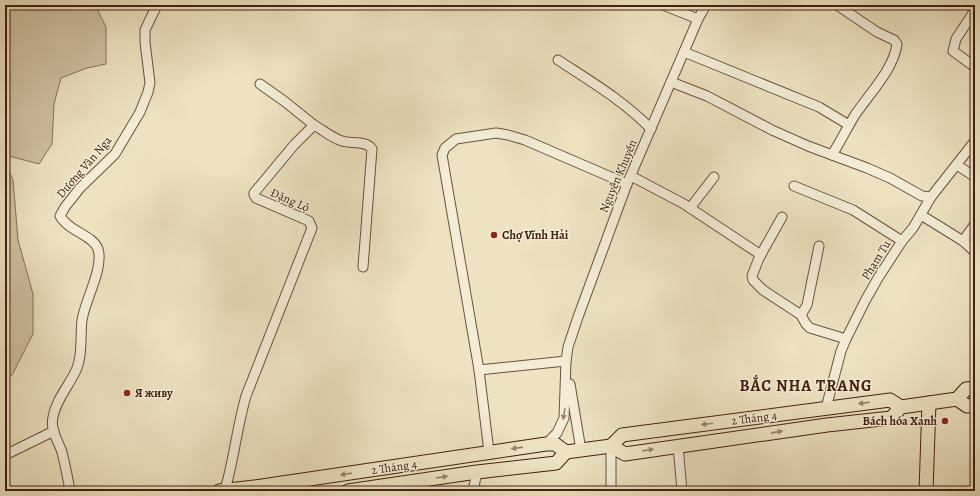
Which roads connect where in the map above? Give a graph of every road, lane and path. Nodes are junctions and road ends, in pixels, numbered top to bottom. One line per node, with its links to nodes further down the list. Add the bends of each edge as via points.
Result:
1 (156, 5): 43 (street, Dương Vân Nga, via 145,30 150,83 140,112 114,154 80,188 60,216 67,224 93,241 99,259 83,314 79,362 56,407 52,419)
2 (663, 5): 6 (street)
3 (706, 5): 6 (street, Nguyễn Khuyến)
4 (837, 5): 13 (street, via 897,44 886,71)
5 (975, 10): 9 (street, via 956,38 953,51)
6 (698, 19): 7 (street, Nguyễn Khuyến)
7 (684, 52): 10 (street, Nguyễn Khuyến); 13 (street, via 819,107)
8 (558, 60): 14 (street, via 621,102)
9 (975, 67)
10 (671, 82): 14 (street, Nguyễn Khuyến); 16 (street, via 707,96 772,130)
11 (260, 84): 12 (street)
12 (314, 125): 32 (street, via 341,141 364,144 372,149); 54 (street, Đặng Lộ, via 254,193 256,198 309,221 312,228 246,396 231,471)
13 (849, 125): 16 (street)
14 (651, 129): 20 (street, Nguyễn Khuyến)
15 (975, 141): 17 (street, Phạm Tu)
16 (832, 156): 22 (street, via 884,176 922,196)
17 (957, 165): 19 (street); 22 (street, Phạm Tu)
18 (714, 177): 23 (street)
19 (975, 177)
20 (629, 180): 23 (street); 35 (street, Nguyễn Khuyến, via 578,317); 36 (street, via 508,135 496,133 456,139 445,148 442,155)
21 (794, 186): 27 (street, via 853,210)
22 (931, 197): 24 (street, Phạm Tu)
23 (690, 208): 31 (street)
24 (921, 215): 27 (street, Phạm Tu); 28 (street)
25 (782, 217): 31 (street)
26 (975, 224): 28 (street)
27 (902, 241): 34 (street, Phạm Tu, via 878,278)
28 (963, 241): 30 (street)
29 (819, 246): 33 (street, via 807,305)
30 (975, 252)
31 (761, 255): 33 (street, via 752,276 753,280 763,290)
32 (363, 267)
33 (801, 315): 34 (street, via 810,328)
34 (846, 339): 42 (street, Phạm Tu)
35 (566, 361): 36 (street); 44 (street, Nguyễn Khuyến, one-way to 44, via 564,418 557,433); 47 (street, Nguyễn Khuyến)
36 (479, 370): 48 (street)
37 (975, 388): 38 (main road, 2 Tháng 4, via 966,389)
38 (957, 399): 39 (main road, 2 Tháng 4); 40 (main road, 2 Tháng 4, via 967,406)
39 (929, 403): 41 (main road, 2 Tháng 4); 59 (main road)
40 (975, 405)
41 (901, 407): 42 (main road, 2 Tháng 4, one-way to 42, via 890,400); 46 (main road, 2 Tháng 4, one-way to 41, via 891,418)
42 (826, 408): 45 (main road, 2 Tháng 4, one-way to 45, via 622,435)
43 (54, 431): 50 (street); 53 (street, Dương Vân Nga)
44 (546, 444): 48 (main road, 2 Tháng 4, one-way to 48); 49 (main road, 2 Tháng 4, via 555,444)
45 (611, 446): 46 (main road, 2 Tháng 4, one-way to 46, via 625,454); 47 (main road, 2 Tháng 4); 57 (street)
46 (678, 446): 58 (street)
47 (581, 450): 49 (main road, 2 Tháng 4)
48 (490, 452): 52 (main road, 2 Tháng 4, one-way to 52)
49 (566, 452): 51 (main road, 2 Tháng 4, via 556,463)
50 (5, 455)
51 (477, 472): 55 (main road, 2 Tháng 4, one-way to 51); 56 (street)
52 (262, 489): 54 (main road, 2 Tháng 4)
53 (70, 491)
54 (222, 491)
55 (348, 491)
56 (473, 491)
57 (611, 491)
58 (682, 491)
59 (926, 491)

